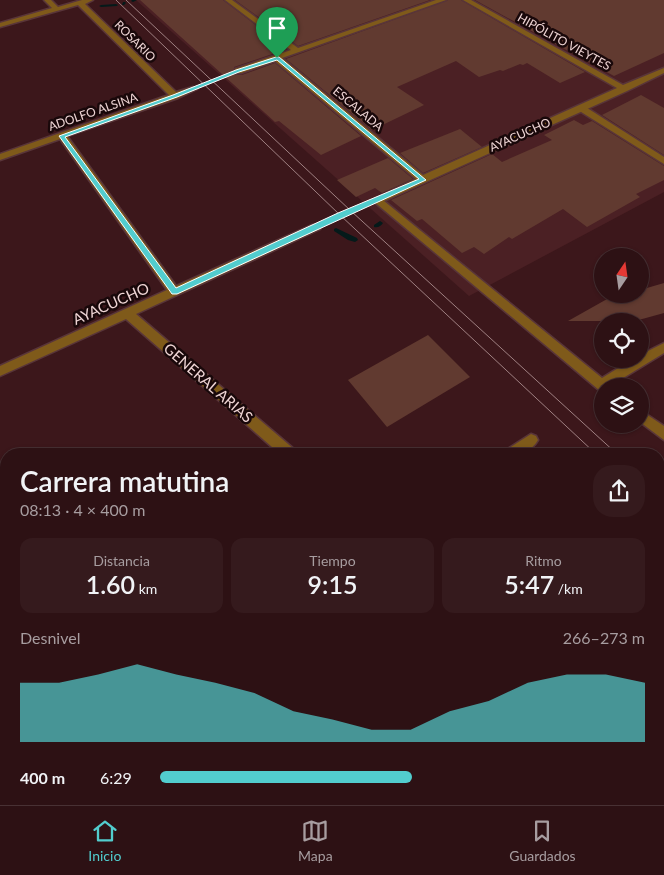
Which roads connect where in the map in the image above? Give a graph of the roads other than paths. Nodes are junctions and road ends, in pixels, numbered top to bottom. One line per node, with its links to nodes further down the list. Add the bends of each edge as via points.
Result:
1 (47, 0): 7 (street)
2 (90, 0): 6 (street)
3 (228, 0): 9 (street)
4 (443, 0): 9 (street)
5 (466, 0): 13 (street, HIPÓLITO VIEYTES)
6 (80, 3): 7 (street); 15 (street, ROSARIO)
7 (56, 10): 8 (street)
8 (0, 25)
9 (297, 51): 10 (street)
10 (277, 58): 12 (street); 20 (street, ESCALADA)
11 (664, 70): 13 (street, AYACUCHO)
12 (238, 71)
13 (624, 88): 16 (street, AYACUCHO)
14 (193, 89): 15 (street, ADOLFO ALSINA)
15 (175, 96): 17 (street, ADOLFO ALSINA)
16 (581, 108): 19 (street); 20 (street, AYACUCHO)
17 (62, 136): 18 (street, ADOLFO ALSINA); 22 (street)
18 (0, 157)
19 (664, 161)
20 (423, 180): 27 (street, AYACUCHO, via 377,200)
21 (316, 227): 22 (street, AYACUCHO)
22 (174, 292): 23 (street, AYACUCHO)
23 (127, 313): 25 (street, AYACUCHO); 31 (street, GENERAL ARIAS)
24 (664, 348): 26 (street)
25 (0, 371)
26 (614, 378)
27 (594, 379)
28 (649, 422): 29 (street)
29 (664, 434)
30 (531, 440): 32 (street)
31 (283, 448)
32 (520, 448)

